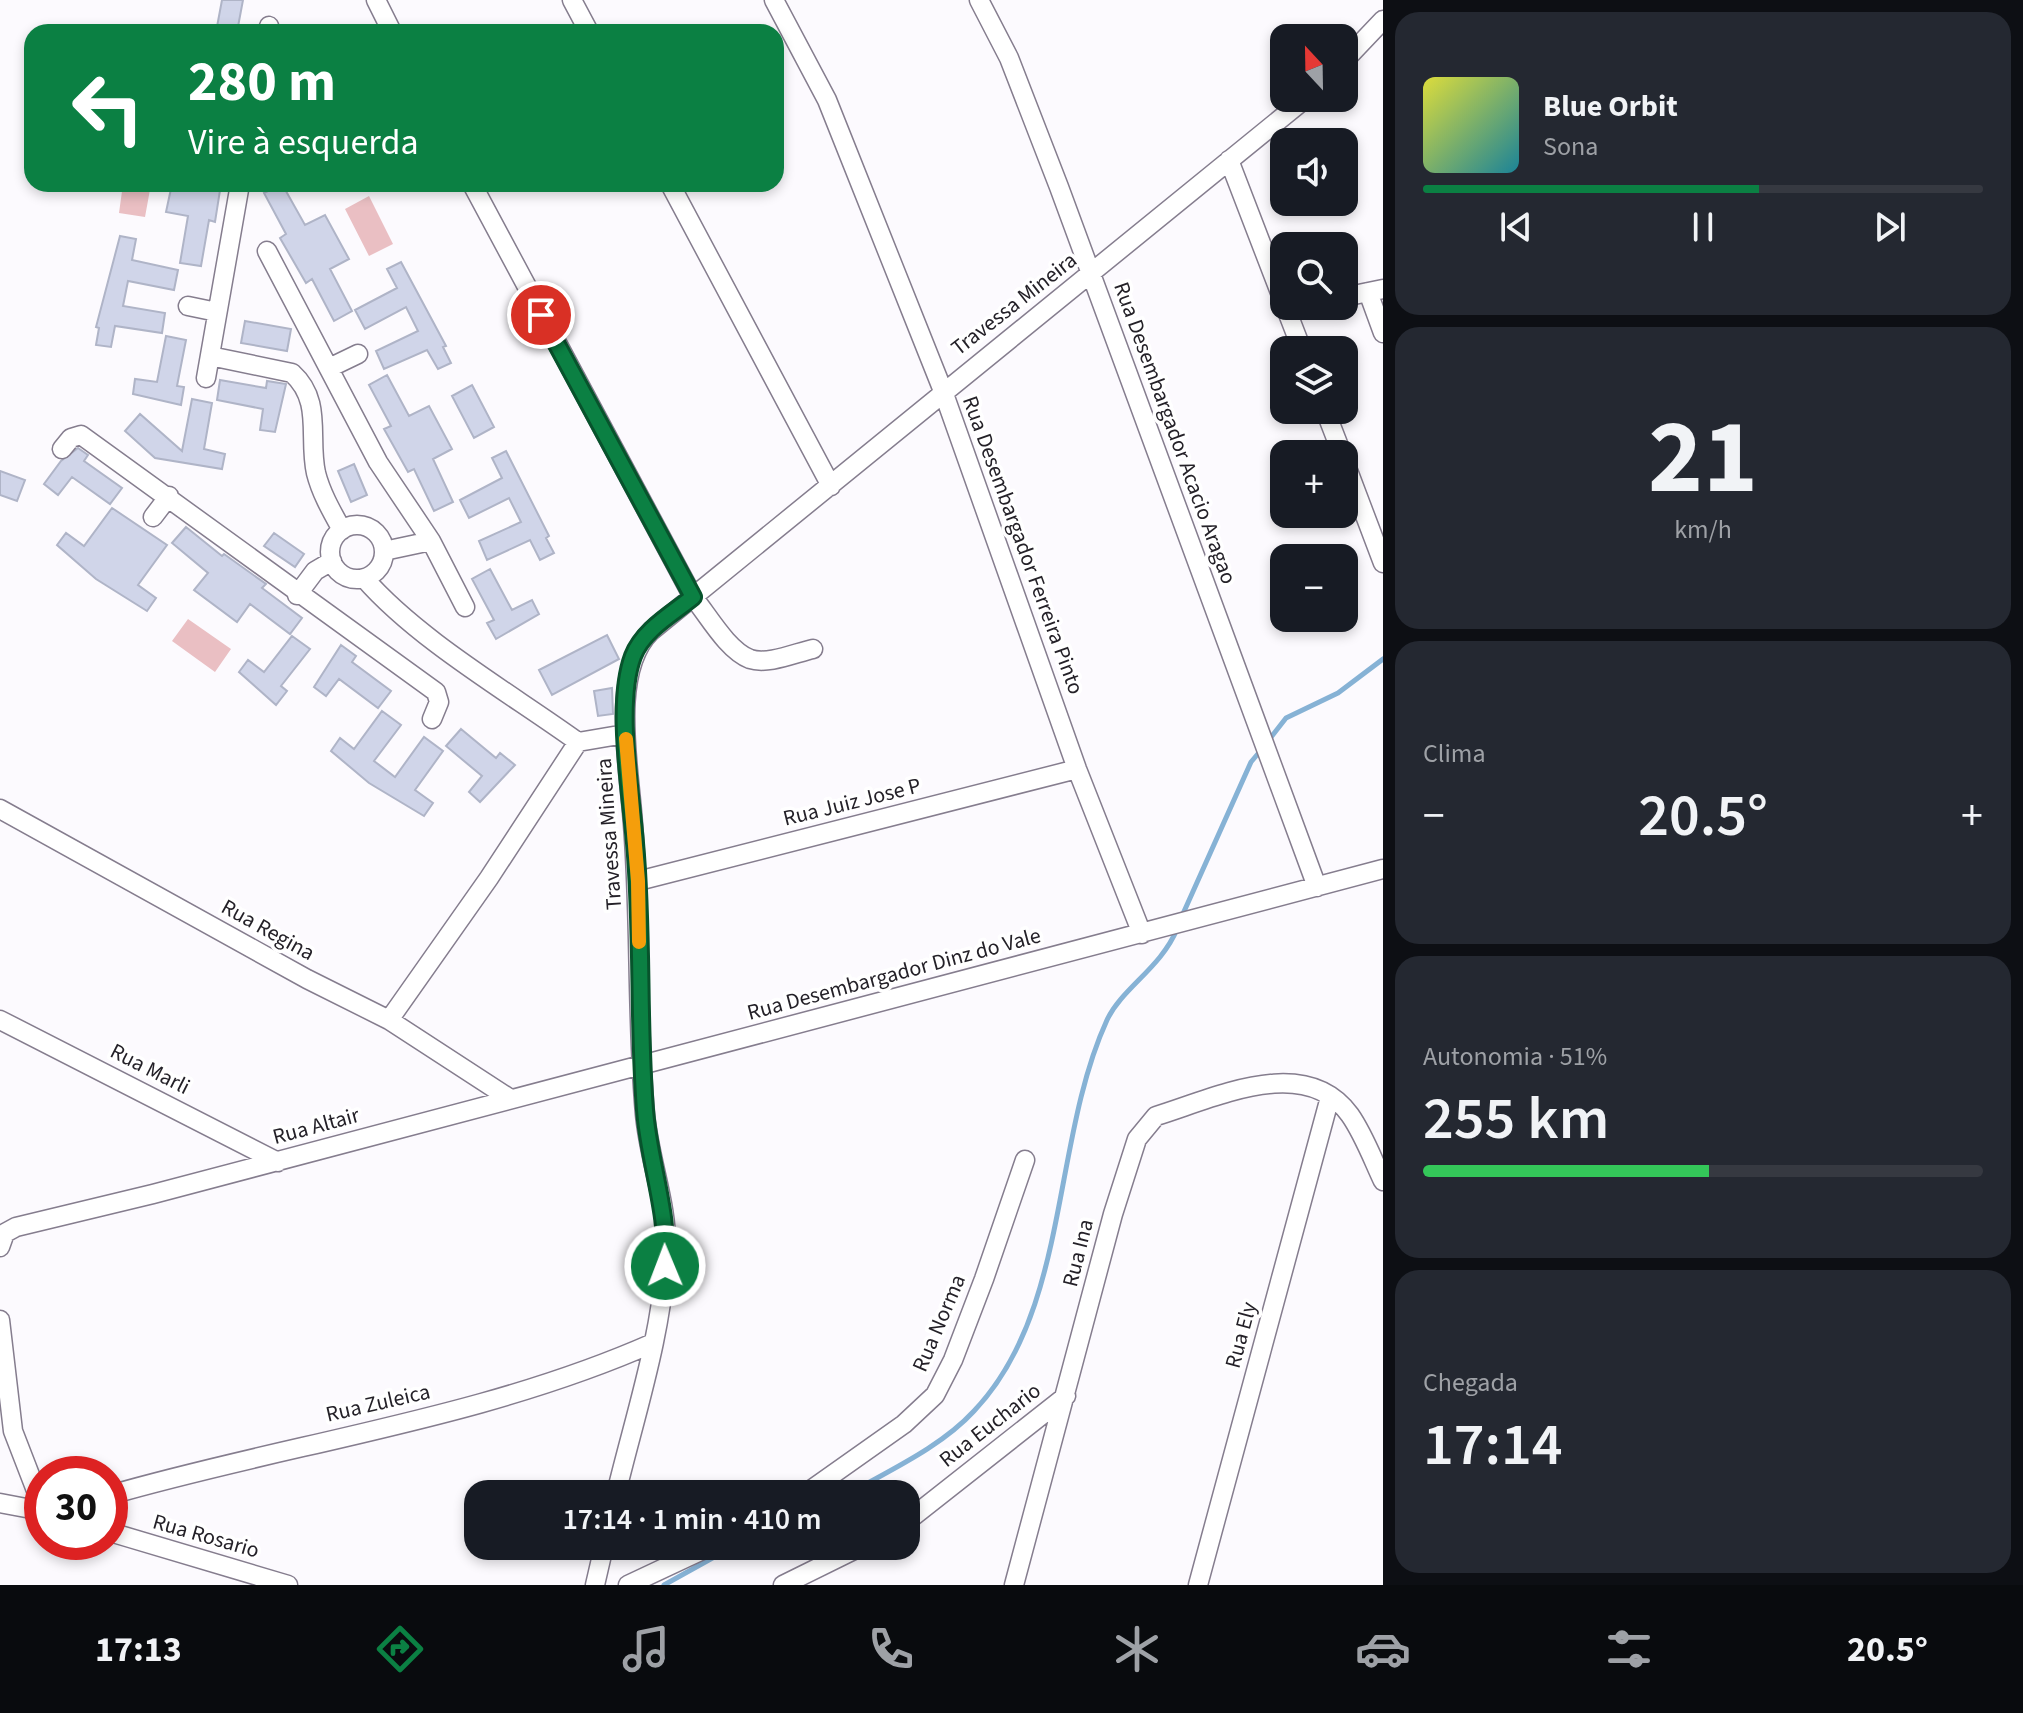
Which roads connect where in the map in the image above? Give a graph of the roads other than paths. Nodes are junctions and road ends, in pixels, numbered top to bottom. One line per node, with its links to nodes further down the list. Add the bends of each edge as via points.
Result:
1 (376, 0): 6 (street)
2 (572, 0): 7 (street)
3 (774, 0): 25 (street, Rua Desembargador Ferreira Pinto, via 827,100)
4 (979, 0): 16 (street, Rua Desembargador Acacio Aragao, via 1009,58)
5 (1383, 20): 8 (street)
6 (388, 24)
7 (585, 24)
8 (1358, 46)
9 (1289, 112): 10 (street, Travessa Mineira)
10 (1229, 160): 15 (street); 16 (street, Travessa Mineira)
11 (239, 192): 19 (street)
12 (476, 192): 38 (street)
13 (674, 192): 27 (street)
14 (267, 251): 23 (street)
15 (1270, 267)
16 (1091, 275): 25 (street, Travessa Mineira); 48 (street, Rua Desembargador Acacio Aragao)
17 (1376, 290): 20 (street)
18 (188, 306): 19 (street)
19 (217, 312): 22 (street)
20 (1383, 333)
21 (358, 354): 23 (street)
22 (210, 356): 24 (street); 31 (street, via 292,373 301,381 314,416 318,482)
23 (329, 368): 32 (street, via 378,462)
24 (206, 378)
25 (943, 391): 27 (street, Travessa Mineira); 44 (street, Rua Desembargador Ferreira Pinto)
26 (62, 449): 28 (street, via 81,435)
27 (831, 486): 38 (street, Travessa Mineira)
28 (169, 496): 30 (street); 37 (street)
29 (1358, 497): 35 (street)
30 (153, 517)
31 (342, 530): 33 (street, via 357,525 372,530); 34 (street, via 332,543)
32 (431, 541): 33 (street); 39 (street)
33 (384, 551): 36 (street, via 380,566)
34 (332, 561): 36 (street, via 344,575); 37 (street, via 315,571)
35 (1383, 563)
36 (364, 578): 43 (street, via 422,630)
37 (297, 595): 41 (street, via 436,692 439,702)
38 (693, 597): 40 (street, via 750,659); 42 (street, Travessa Mineira, via 637,648 629,673)
39 (465, 607)
40 (813, 649)
41 (432, 719)
42 (625, 734): 43 (street); 47 (street, Travessa Mineira)
43 (578, 742): 51 (street)
44 (1077, 769): 47 (street, Rua Juiz Jose P); 49 (street, Rua Desembargador Ferreira Pinto)
45 (0, 809): 51 (street, Rua Regina)
46 (1383, 869): 48 (street)
47 (638, 881): 52 (street, Travessa Mineira)
48 (1317, 887): 49 (street, Rua Desembargador Dinz do Vale)
49 (1151, 931): 52 (street, Rua Desembargador Dinz do Vale)
50 (0, 1020): 56 (street, Rua Marli)
51 (389, 1020): 54 (street, Rua Regina)
52 (642, 1065): 54 (street, Rua Altair); 60 (street, Travessa Mineira, via 666,1249)
53 (1330, 1097): 57 (street, via 1358,1129); 61 (street, Rua Ina, via 1303,1083 1277,1082 1149,1121 1137,1139 1117,1199); 78 (street, Rua Ely)
54 (509, 1098): 56 (street, Rua Altair)
55 (1025, 1160): 64 (street, Rua Norma, via 953,1360 935,1395 904,1424)
56 (278, 1162): 58 (street, Rua Altair, via 24,1225)
57 (1383, 1181)
58 (2, 1240)
59 (0, 1320): 62 (street, via 13,1431)
60 (653, 1343): 63 (street, Travessa Mineira); 65 (street, Rua Zuleica, via 534,1389)
61 (1066, 1396): 68 (street, Rua Euchario); 77 (street, Rua Ina)
62 (24, 1460)
63 (619, 1480)
64 (825, 1480)
65 (128, 1490)
66 (0, 1503): 67 (street)
67 (24, 1506)
68 (920, 1511)
69 (128, 1537): 73 (street, Rua Rosario)
70 (601, 1560): 74 (street)
71 (681, 1560): 75 (street)
72 (834, 1560): 76 (street)
73 (288, 1585)
74 (595, 1585)
75 (628, 1585)
76 (783, 1585)
77 (1014, 1585)
78 (1198, 1585)

